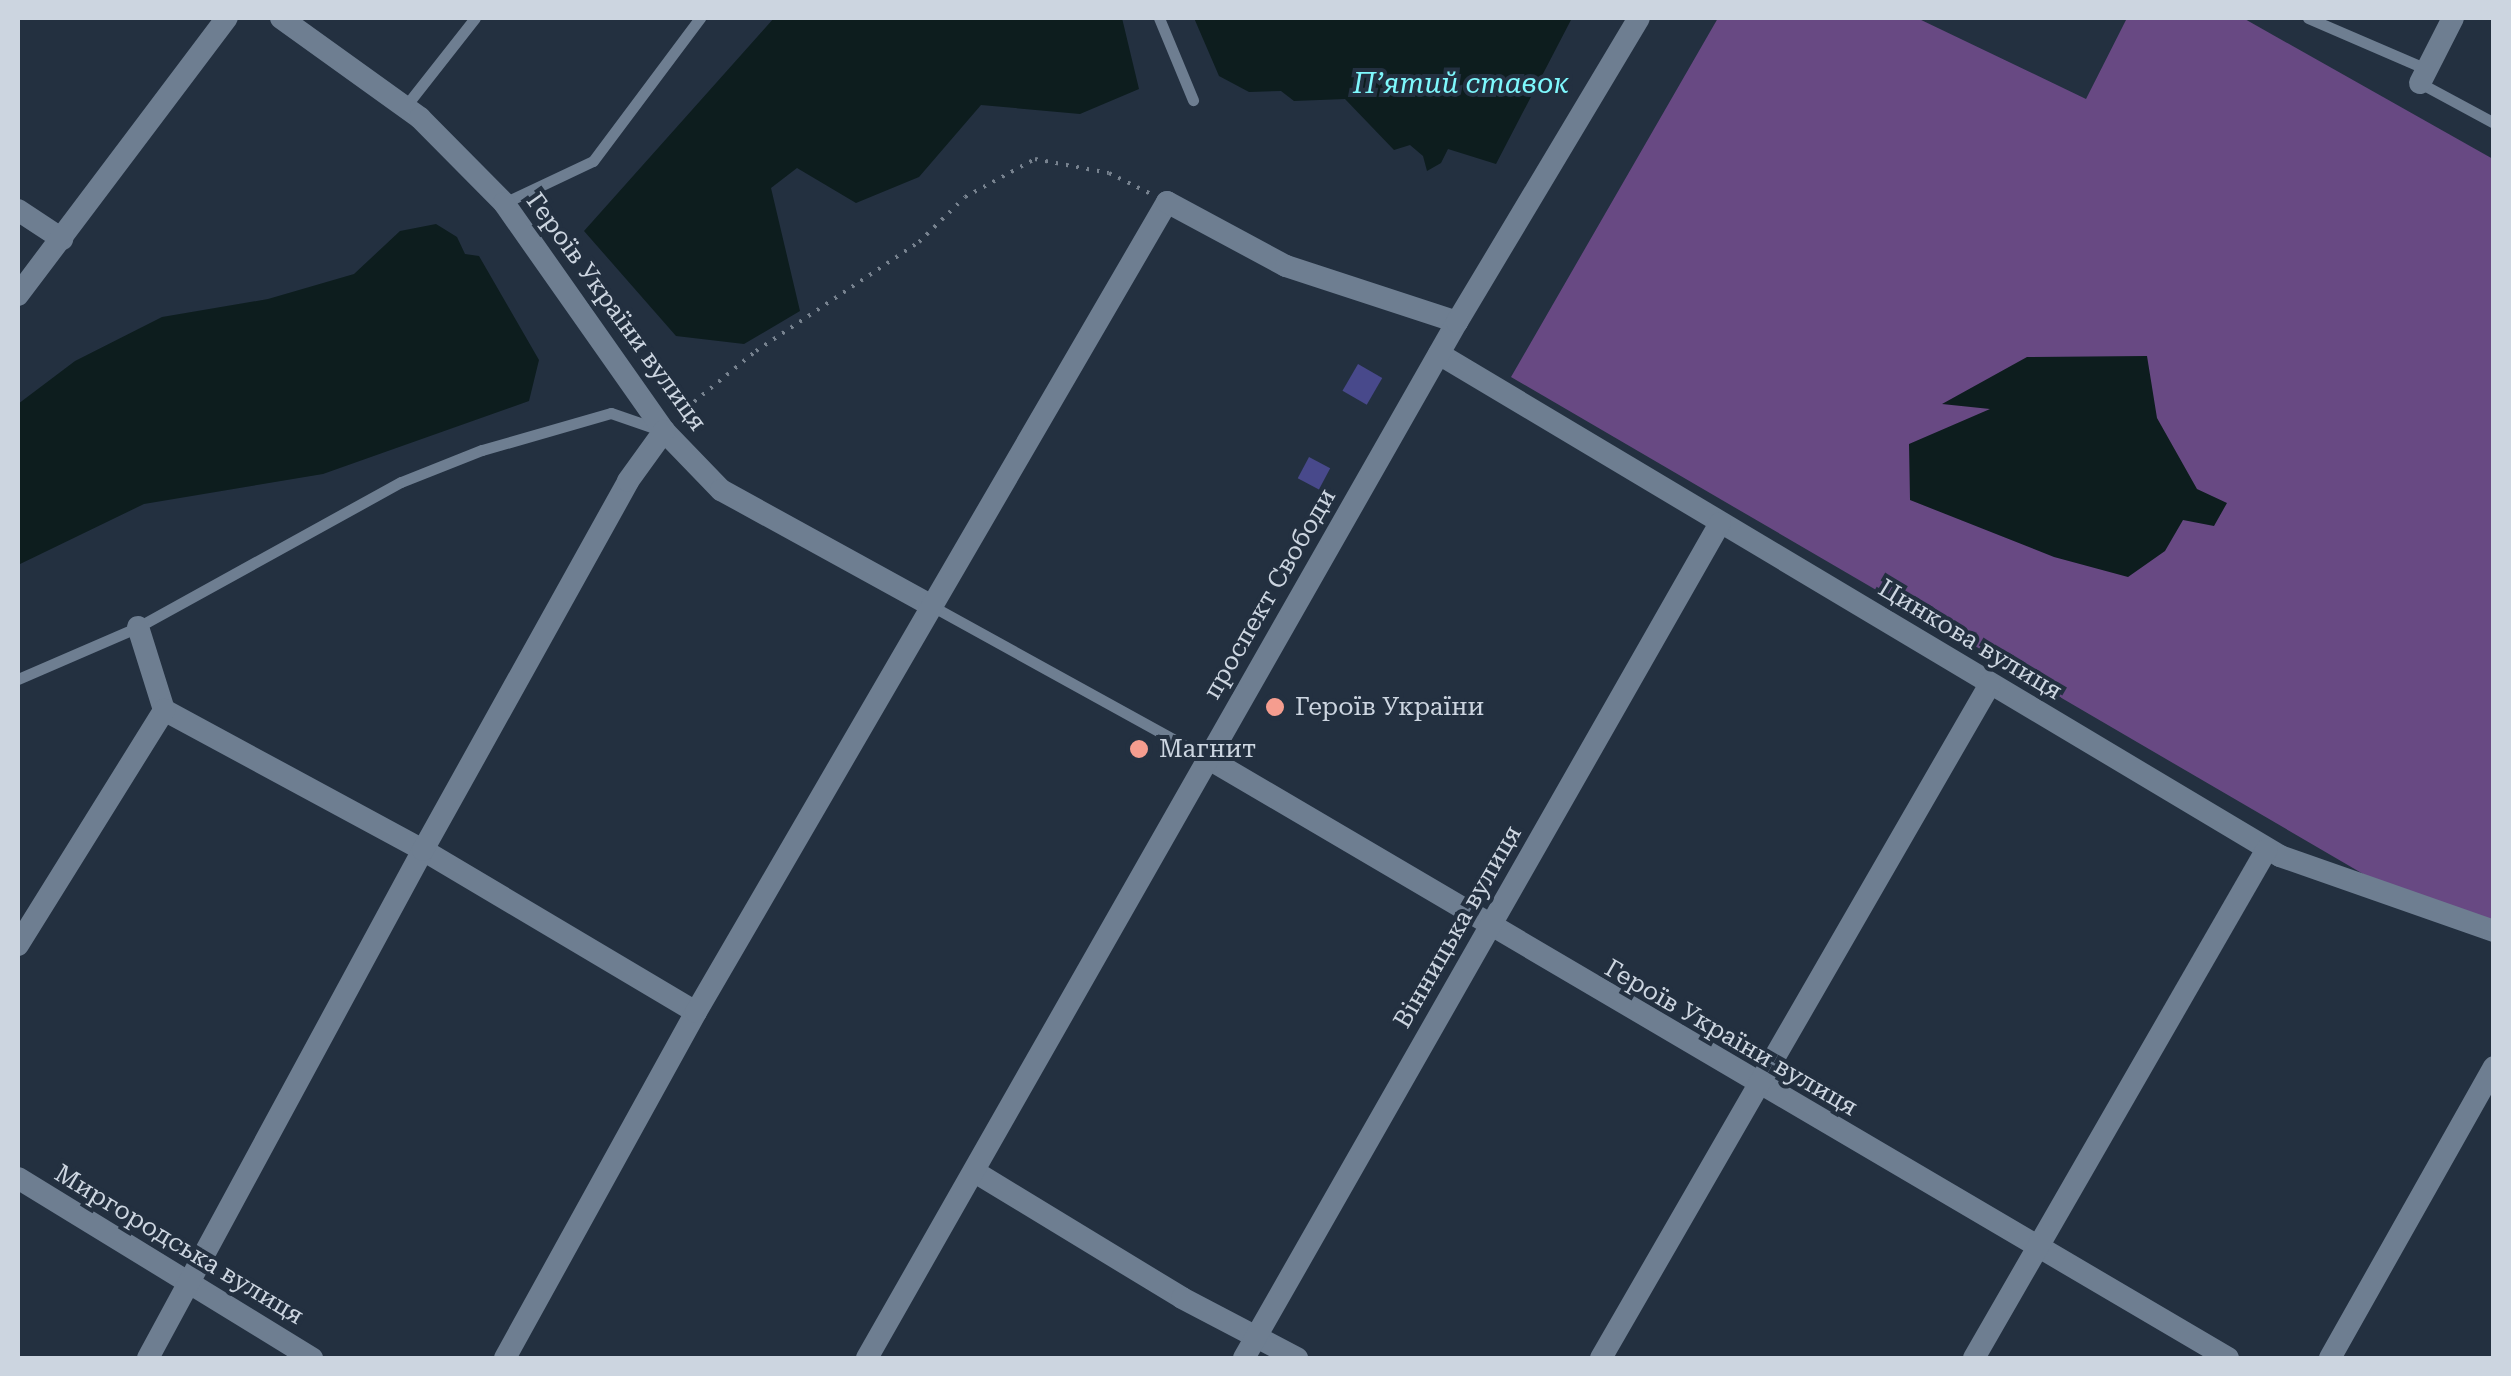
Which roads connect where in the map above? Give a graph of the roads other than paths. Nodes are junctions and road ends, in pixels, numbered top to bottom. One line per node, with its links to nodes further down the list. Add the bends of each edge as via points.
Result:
1 (226, 18): 15 (street)
2 (282, 18): 11 (street, Героїв України вулиця)
3 (475, 18): 11 (lane)
4 (700, 18): 13 (lane, via 593,161)
5 (1158, 18): 10 (lane)
6 (1639, 18): 17 (street, проспект Свободи)
7 (2308, 18): 9 (lane)
8 (2453, 18): 9 (street)
9 (2422, 75): 12 (lane)
10 (1193, 100)
11 (406, 107): 13 (street, Героїв України вулиця)
12 (2494, 123)
13 (504, 203): 19 (street, Героїв України вулиця)
14 (18, 210): 15 (street)
15 (62, 239): 16 (street)
16 (18, 295)
17 (1457, 322): 18 (street, проспект Свободи); 21 (street, via 1286,266 1166,202)
18 (1438, 354): 20 (street, Цинкова вулиця); 26 (street, проспект Свободи)
19 (664, 432): 21 (street, Героїв України вулиця, via 721,490); 22 (lane, via 611,414 482,450 401,482); 28 (street, via 628,481)
20 (1720, 524): 24 (street, Цинкова вулиця); 29 (street, Вінницька вулиця)
21 (930, 605): 26 (lane); 32 (street)
22 (138, 627): 23 (lane); 25 (street)
23 (18, 680)
24 (1990, 684): 27 (street, Цинкова вулиця); 34 (street)
25 (164, 710): 28 (street); 31 (street)
26 (1209, 759): 29 (street, Героїв України вулиця); 35 (street, проспект Свободи)
27 (2267, 848): 30 (street, Цинкова вулиця); 37 (street)
28 (422, 850): 32 (street); 38 (street)
29 (1489, 929): 34 (street, Героїв України вулиця); 39 (street, Вінницька вулиця)
30 (2494, 930)
31 (18, 945)
32 (696, 1012): 42 (street)
33 (2494, 1067): 49 (street)
34 (1758, 1086): 37 (street, Героїв України вулиця); 46 (street)
35 (975, 1172): 39 (street, via 1182,1298); 43 (street, проспект Свободи)
36 (18, 1178): 38 (street, Миргородська вулиця)
37 (2038, 1248): 47 (street); 48 (street, Героїв України вулиця)
38 (188, 1282): 40 (street); 41 (street, Миргородська вулиця)
39 (1256, 1335): 44 (street, Вінницька вулиця); 45 (street)
40 (148, 1358)
41 (312, 1358)
42 (505, 1358)
43 (867, 1358)
44 (1244, 1358)
45 (1297, 1358)
46 (1601, 1358)
47 (1974, 1358)
48 (2228, 1358)
49 (2330, 1358)

